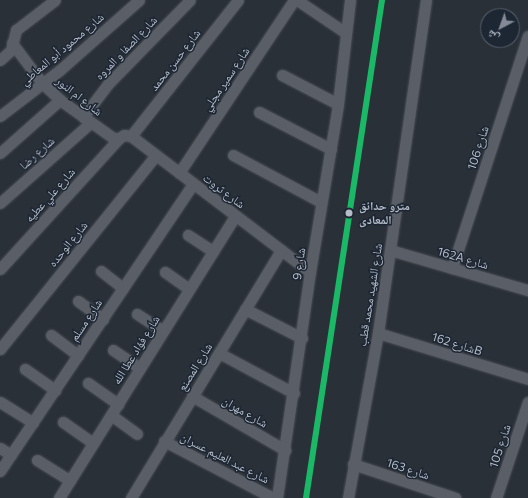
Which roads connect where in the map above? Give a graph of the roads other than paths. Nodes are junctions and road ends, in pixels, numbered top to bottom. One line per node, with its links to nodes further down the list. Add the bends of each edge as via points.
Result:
1 (55, 0): 11 (street, via 21,25 16,30)
2 (138, 0): 14 (street, شارع محمود أبو المعاطي)
3 (190, 0): 19 (street, شارع الصفا و المروه, via 108,84)
4 (238, 0): 20 (street, شارع حسن محمد)
5 (294, 0): 25 (street, شارع سمير مجلي)
6 (298, 0): 9 (street)
7 (350, 0): 9 (street, شارع 9)
8 (426, 0): 32 (street, شارع الشهيد محمد قطب)
9 (346, 33): 16 (street, شارع 9)
10 (528, 36): 34 (street, شارع 106)
11 (12, 43): 12 (street, via 11,50); 14 (street, شارع ام النور)
12 (0, 60)
13 (282, 75): 16 (street)
14 (42, 83): 15 (street, شارع ام النور); 18 (street, شارع محمود أبو المعاطي)
15 (60, 100): 19 (street, شارع ام النور); 22 (street)
16 (338, 104): 21 (street, شارع 9)
17 (259, 112): 21 (street)
18 (0, 116)
19 (87, 120): 20 (street, شارع ام النور, via 113,138); 28 (street, شارع رضا)
20 (124, 137): 23 (street, شارع ثروت); 35 (street, شارع علي عطيه)
21 (331, 149): 27 (street, شارع 9)
22 (0, 153)
23 (156, 155): 25 (street, شارع ثروت); 50 (street, شارع الوحده)
24 (233, 155): 27 (street)
25 (179, 173): 26 (street, شارع ثروت)
26 (193, 184): 29 (street, شارع ثروت); 39 (street, شارع مسلم)
27 (321, 202): 38 (street, شارع 9)
28 (0, 203)
29 (235, 216): 31 (street, شارع ثروت); 33 (street, شارع فؤاد عطا الله)
30 (188, 235): 33 (street)
31 (281, 250): 38 (street, شارع ثروت); 43 (street, شارع المصنع)
32 (390, 250): 34 (street, 162A شارع); 47 (street, شارع الشهيد محمد قطب)
33 (213, 251): 40 (street, شارع فؤاد عطا الله)
34 (452, 268): 41 (street, 162A شارع)
35 (0, 269)
36 (101, 271): 39 (street)
37 (165, 272): 40 (street)
38 (310, 272): 49 (street, شارع 9)
39 (123, 288): 45 (street, شارع مسلم)
40 (189, 289): 46 (street, شارع فؤاد عطا الله)
41 (528, 290)
42 (78, 301): 45 (street)
43 (245, 309): 49 (street); 52 (street, شارع المصنع)
44 (137, 314): 46 (street)
45 (103, 319): 53 (street, شارع مسلم)
46 (163, 331): 54 (street, شارع فؤاد عطا الله)
47 (378, 332): 56 (street, شارع 162B); 74 (street, شارع الشهيد محمد قطب)
48 (51, 335): 53 (street)
49 (302, 338): 59 (street, شارع 9)
50 (0, 349)
51 (113, 350): 54 (street)
52 (219, 353): 59 (street); 60 (street, شارع المصنع)
53 (78, 355): 58 (street, شارع مسلم)
54 (140, 368): 63 (street, شارع فؤاد عطا الله)
55 (25, 369): 58 (street)
56 (528, 379)
57 (88, 383): 63 (street)
58 (55, 390): 66 (street, شارع مسلم)
59 (294, 393): 71 (street, شارع 9)
60 (192, 396): 68 (street, شارع المصنع); 71 (street, شارع مهران)
61 (0, 402): 66 (street)
62 (528, 402): 83 (street, شارع 105)
63 (118, 404): 64 (street, شارع فؤاد عطا الله)
64 (111, 415): 67 (street); 69 (street, شارع فؤاد عطا الله)
65 (63, 422): 69 (street)
66 (33, 423): 72 (street, شارع مسلم)
67 (137, 434)
68 (164, 441): 78 (street, شارع المصنع); 79 (street, شارع عبد العليم عسران)
69 (93, 443): 76 (street, شارع فؤاد عطا الله)
70 (0, 448): 72 (street)
71 (286, 450): 80 (street, شارع 9)
72 (11, 455): 75 (street, شارع مسلم)
73 (37, 460): 76 (street)
74 (353, 464): 81 (street, شارع الشهيد محمد قطب); 82 (street, شارع 163)
75 (0, 471)
76 (70, 481): 77 (street, شارع فؤاد عطا الله)
77 (59, 498)
78 (131, 498)
79 (273, 498)
80 (277, 498)
81 (348, 498)
82 (455, 498)
83 (496, 498)

